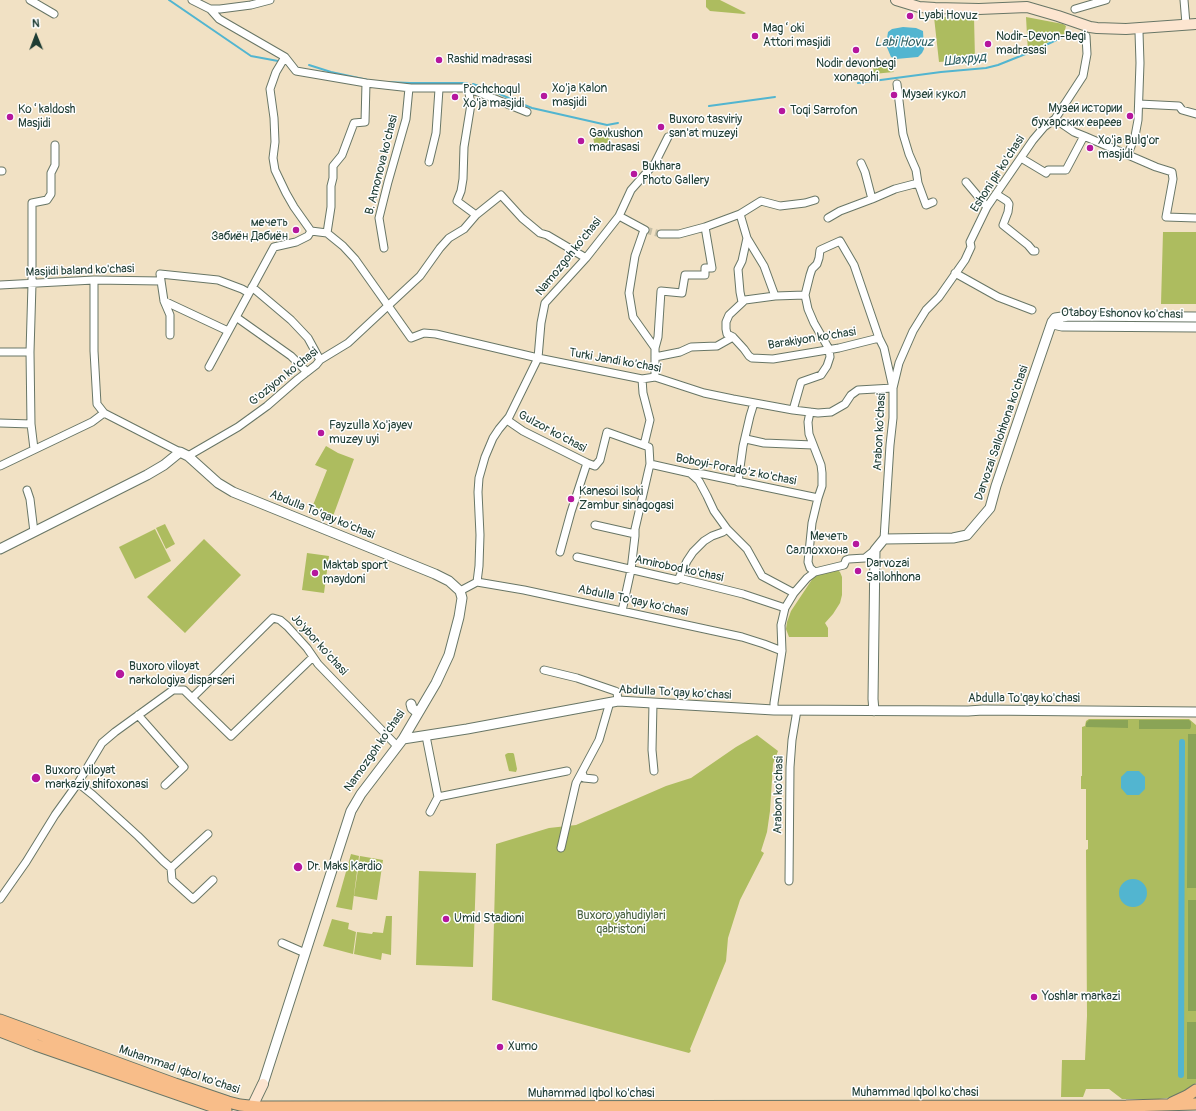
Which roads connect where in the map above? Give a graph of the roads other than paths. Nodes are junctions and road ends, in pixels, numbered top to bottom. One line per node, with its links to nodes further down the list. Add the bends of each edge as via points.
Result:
1 (30, 0): 9 (street)
2 (192, 0): 8 (street)
3 (270, 0): 8 (street, via 251,5)
4 (896, 0): 10 (main road, via 919,7 935,8 1027,7 1097,28 1126,29)
5 (1106, 0): 7 (street)
6 (1184, 0): 10 (street)
7 (1076, 8)
8 (210, 9): 13 (street, via 219,19)
9 (54, 14)
10 (1191, 24)
11 (1139, 32): 19 (street)
12 (1086, 36): 22 (street, Eshoni pir ko'chasi, via 1087,54 1083,76)
13 (285, 57): 14 (street, via 296,71); 43 (street, via 270,89 274,118 273,158 275,170 286,193)
14 (366, 84): 16 (street); 44 (street, via 365,122 354,123 342,155 333,166)
15 (897, 84): 31 (street, via 903,134)
16 (408, 88): 18 (street); 47 (street, B. Amonova ko'chasi, via 406,119 379,218)
17 (468, 88): 18 (street); 20 (street); 38 (street, via 471,104 464,147 463,179 457,201)
18 (439, 89): 28 (street, via 436,133)
19 (1139, 104): 21 (street, via 1179,106 1182,110); 26 (street, via 1136,136)
20 (527, 112)
21 (1196, 114)
22 (1055, 119): 23 (street); 27 (street, Eshoni pir ko'chasi, via 1044,127)
23 (1084, 136): 26 (street); 27 (street, via 1066,170 1046,172)
24 (668, 137): 39 (street, Namozgoh ko'chasi, via 655,163 631,190)
25 (55, 145): 53 (street, via 51,194 47,200 32,203)
26 (1128, 154): 41 (street, via 1172,172 1166,217)
27 (1022, 158): 32 (street, Eshoni pir ko'chasi)
28 (429, 162)
29 (861, 163): 33 (street)
30 (966, 182): 36 (street)
31 (918, 183): 33 (street); 35 (street, via 926,205)
32 (996, 194): 36 (street, Eshoni pir ko'chasi); 48 (street, via 1009,204 1003,224)
33 (872, 199): 40 (street)
34 (814, 200): 37 (street, via 780,206 761,201)
35 (933, 202)
36 (987, 207): 50 (street, Eshoni pir ko'chasi, via 970,242 971,247)
37 (740, 214): 42 (street); 46 (street)
38 (476, 215): 49 (street, G'oziyon ko'chasi, via 501,195 540,233); 60 (street, G'oziyon ko'chasi, via 464,229 449,238 420,276)
39 (619, 216): 49 (street, Namozgoh ko'chasi); 70 (street, via 644,230 635,256 629,293 633,317)
40 (828, 218)
41 (1196, 218)
42 (705, 227): 45 (street, via 679,234); 70 (street, via 712,268 705,268 705,274 685,275 682,293 661,291)
43 (311, 231): 44 (street); 55 (street, via 308,236 296,242 274,247)
44 (327, 233): 60 (street, via 355,259)
45 (661, 234)
46 (747, 238): 57 (street, via 764,266); 59 (street, via 738,269)
47 (384, 248)
48 (1035, 251)
49 (586, 258): 75 (street, Namozgoh ko'chasi, via 546,304 541,323)
50 (955, 273): 61 (street, via 998,297); 81 (street, Eshoni pir ko'chasi, via 913,331 899,363)
51 (94, 280): 52 (street, Masjidi baland ko'chasi); 53 (street, Masjidi baland ko'chasi); 85 (street, via 97,404)
52 (161, 281): 55 (street, via 160,274 218,280); 58 (street)
53 (32, 284): 54 (street, Masjidi baland ko'chasi); 73 (street)
54 (0, 285)
55 (250, 290): 62 (street); 76 (street, via 291,320 308,338)
56 (805, 295): 57 (street); 69 (street, Arabon ko'chasi, via 820,250 840,240 854,265); 71 (street, via 808,309)
57 (775, 296): 59 (street)
58 (164, 301): 66 (street); 67 (street, via 170,315)
59 (742, 302): 68 (street, via 729,315 726,322 728,334)
60 (388, 306): 75 (street, Turki Jandi ko'chasi, via 411,338 424,332); 76 (street, G'oziyon ko'chasi, via 348,342)
61 (1032, 310)
62 (236, 317): 66 (street); 78 (street, via 291,356)
63 (1196, 317): 64 (street, Otaboy Eshonov ko'chasi, via 1061,316)
64 (1052, 322): 65 (street, Otaboy Eshonov ko'chasi, via 1062,326); 105 (street, Darvozai Sallohhona ko'chasi, via 990,508 966,535 961,537)
65 (1196, 327)
66 (228, 331): 77 (street)
67 (170, 335)
68 (733, 337): 71 (street, Barakiyon ko'chasi, via 752,358 773,359); 74 (street, via 717,346 691,347)
69 (879, 338): 71 (street, Barakiyon ko'chasi); 81 (street, Arabon ko'chasi)
70 (655, 348): 74 (street)
71 (828, 349): 83 (street, via 830,357 827,366 821,375 801,382)
72 (0, 352): 73 (street)
73 (30, 352): 88 (street)
74 (655, 357): 79 (street)
75 (538, 358): 80 (street, Turki Jandi ko'chasi); 86 (street, Namozgoh ko'chasi)
76 (320, 360): 78 (street, G'oziyon ko'chasi)
77 (209, 367)
78 (307, 372): 93 (street, G'oziyon ko'chasi, via 238,427)
79 (655, 377): 80 (street, Turki Jandi ko'chasi); 82 (street, Turki Jandi ko'chasi, via 704,392)
80 (642, 379): 90 (street, via 650,420)
81 (894, 388): 84 (street, Turki Jandi ko'chasi, via 858,390 845,404 831,412); 105 (street, Arabon ko'chasi)
82 (754, 403): 83 (street, Turki Jandi ko'chasi); 89 (street)
83 (793, 410): 84 (street, Turki Jandi ko'chasi)
84 (810, 412): 91 (street, via 809,434)
85 (104, 413): 92 (street, via 92,422); 93 (street)
86 (507, 420): 94 (street, Gulzor ko'chasi, via 523,431); 113 (street, Namozgoh ko'chasi, via 493,438 478,486 480,535)
87 (0, 424): 88 (street)
88 (31, 424): 92 (street)
89 (746, 439): 91 (street); 98 (street)
90 (644, 445): 94 (street, via 607,432 598,464); 95 (street, via 649,447)
91 (813, 445): 100 (street, via 822,473 822,486)
92 (34, 449): 96 (street)
93 (184, 454): 103 (street); 114 (street, Abdulla To'qay ko'chasi, via 218,483 233,492 435,574 449,581)
94 (588, 464): 108 (street)
95 (650, 464): 97 (street, Boboyi-Porado'z ko'chasi); 104 (street)
96 (0, 466)
97 (690, 473): 98 (street, Boboyi-Porado'z ko'chasi); 102 (street, via 699,481 714,511)
98 (738, 482): 100 (street, Boboyi-Porado'z ko'chasi)
99 (28, 490): 103 (street)
100 (818, 498): 111 (street, via 812,523 808,562)
101 (595, 525): 104 (street)
102 (727, 529): 112 (street, via 704,541 693,552); 115 (street, via 747,549 762,576)
103 (34, 532): 106 (street)
104 (635, 534): 110 (street)
105 (884, 539): 107 (street)
106 (0, 549)
107 (875, 550): 111 (street, via 865,558 849,559 844,565); 128 (street)
108 (560, 552)
109 (577, 557): 110 (street, Amirobod ko'chasi)
110 (631, 570): 112 (street, Amirobod ko'chasi, via 677,580); 117 (street)
111 (815, 572): 115 (street)
112 (679, 578): 116 (street, Amirobod ko'chasi, via 743,594)
113 (477, 582): 114 (street); 117 (street, Abdulla To'qay ko'chasi)
114 (460, 591): 130 (street, Namozgoh ko'chasi, via 461,606 449,655)
115 (794, 593): 116 (street)
116 (785, 608): 118 (street, via 781,625)
117 (622, 611): 118 (street, Abdulla To'qay ko'chasi, via 742,637)
118 (782, 651): 125 (street)
119 (313, 657): 121 (street, via 231,736); 121 (street, Jo'ybor ko'chasi, via 287,626 273,618); 133 (street, Jo'ybor ko'chasi)
120 (544, 670): 122 (street, via 613,690 617,692)
121 (192, 698): 131 (street, via 184,690 173,690)
122 (614, 702): 124 (street, Abdulla To’qay ko’chasi); 132 (street, Abdulla To’qay ko’chasi); 136 (street)
123 (411, 704): 130 (street)
124 (653, 704): 125 (street, Abdulla To’qay ko’chasi); 135 (street)
125 (774, 710): 126 (street, Abdulla To’qay ko’chasi)
126 (797, 710): 127 (street, Abdulla To’qay ko’chasi); 146 (street, Arabon ko'chasi, via 790,762)
127 (853, 710): 128 (street, Abdulla To'qay ko'chasi)
128 (874, 711): 129 (street, Abdulla To'qay ko'chasi)
129 (1196, 712)
130 (418, 713): 133 (street, Namozgoh ko'chasi)
131 (138, 715): 138 (street, via 102,743); 139 (street, via 184,767)
132 (426, 736): 133 (street, Abdulla To’qay ko’chasi); 140 (street)
133 (400, 742): 149 (street, Namozgoh ko'chasi, via 360,794 351,811)
134 (567, 771): 140 (street)
135 (654, 771)
136 (582, 772): 137 (street, via 584,778); 143 (street, via 576,784)
137 (594, 779)
138 (78, 783): 144 (street); 147 (street)
139 (165, 785)
140 (438, 797): 141 (street)
141 (430, 812)
142 (208, 834): 144 (street)
143 (561, 848)
144 (171, 868): 145 (street, via 172,880 193,899)
145 (213, 880)
146 (789, 881)
147 (0, 899)
148 (282, 943): 149 (street)
149 (305, 954): 152 (street, Namozgoh ko'chasi)
150 (0, 1020): 157 (main road, Muhammad Iqbol ko'chasi, via 190,1089)
151 (0, 1031): 156 (main road, Muhammad Iqbol ko'chasi)
152 (263, 1084): 157 (main road, Namozgoh ko'chasi); 158 (main road, Namozgoh ko'chasi)
153 (1196, 1090): 155 (main road)
154 (1196, 1104): 155 (main road, Muhammad Iqbol ko'chasi)
155 (1168, 1105): 158 (main road, Muhammad Iqbol ko'chasi)
156 (208, 1108): 159 (main road, Muhammad Iqbol ko'chasi)
157 (251, 1108): 158 (main road, Muhammad Iqbol ko'chasi)
158 (264, 1109)
159 (226, 1111)

